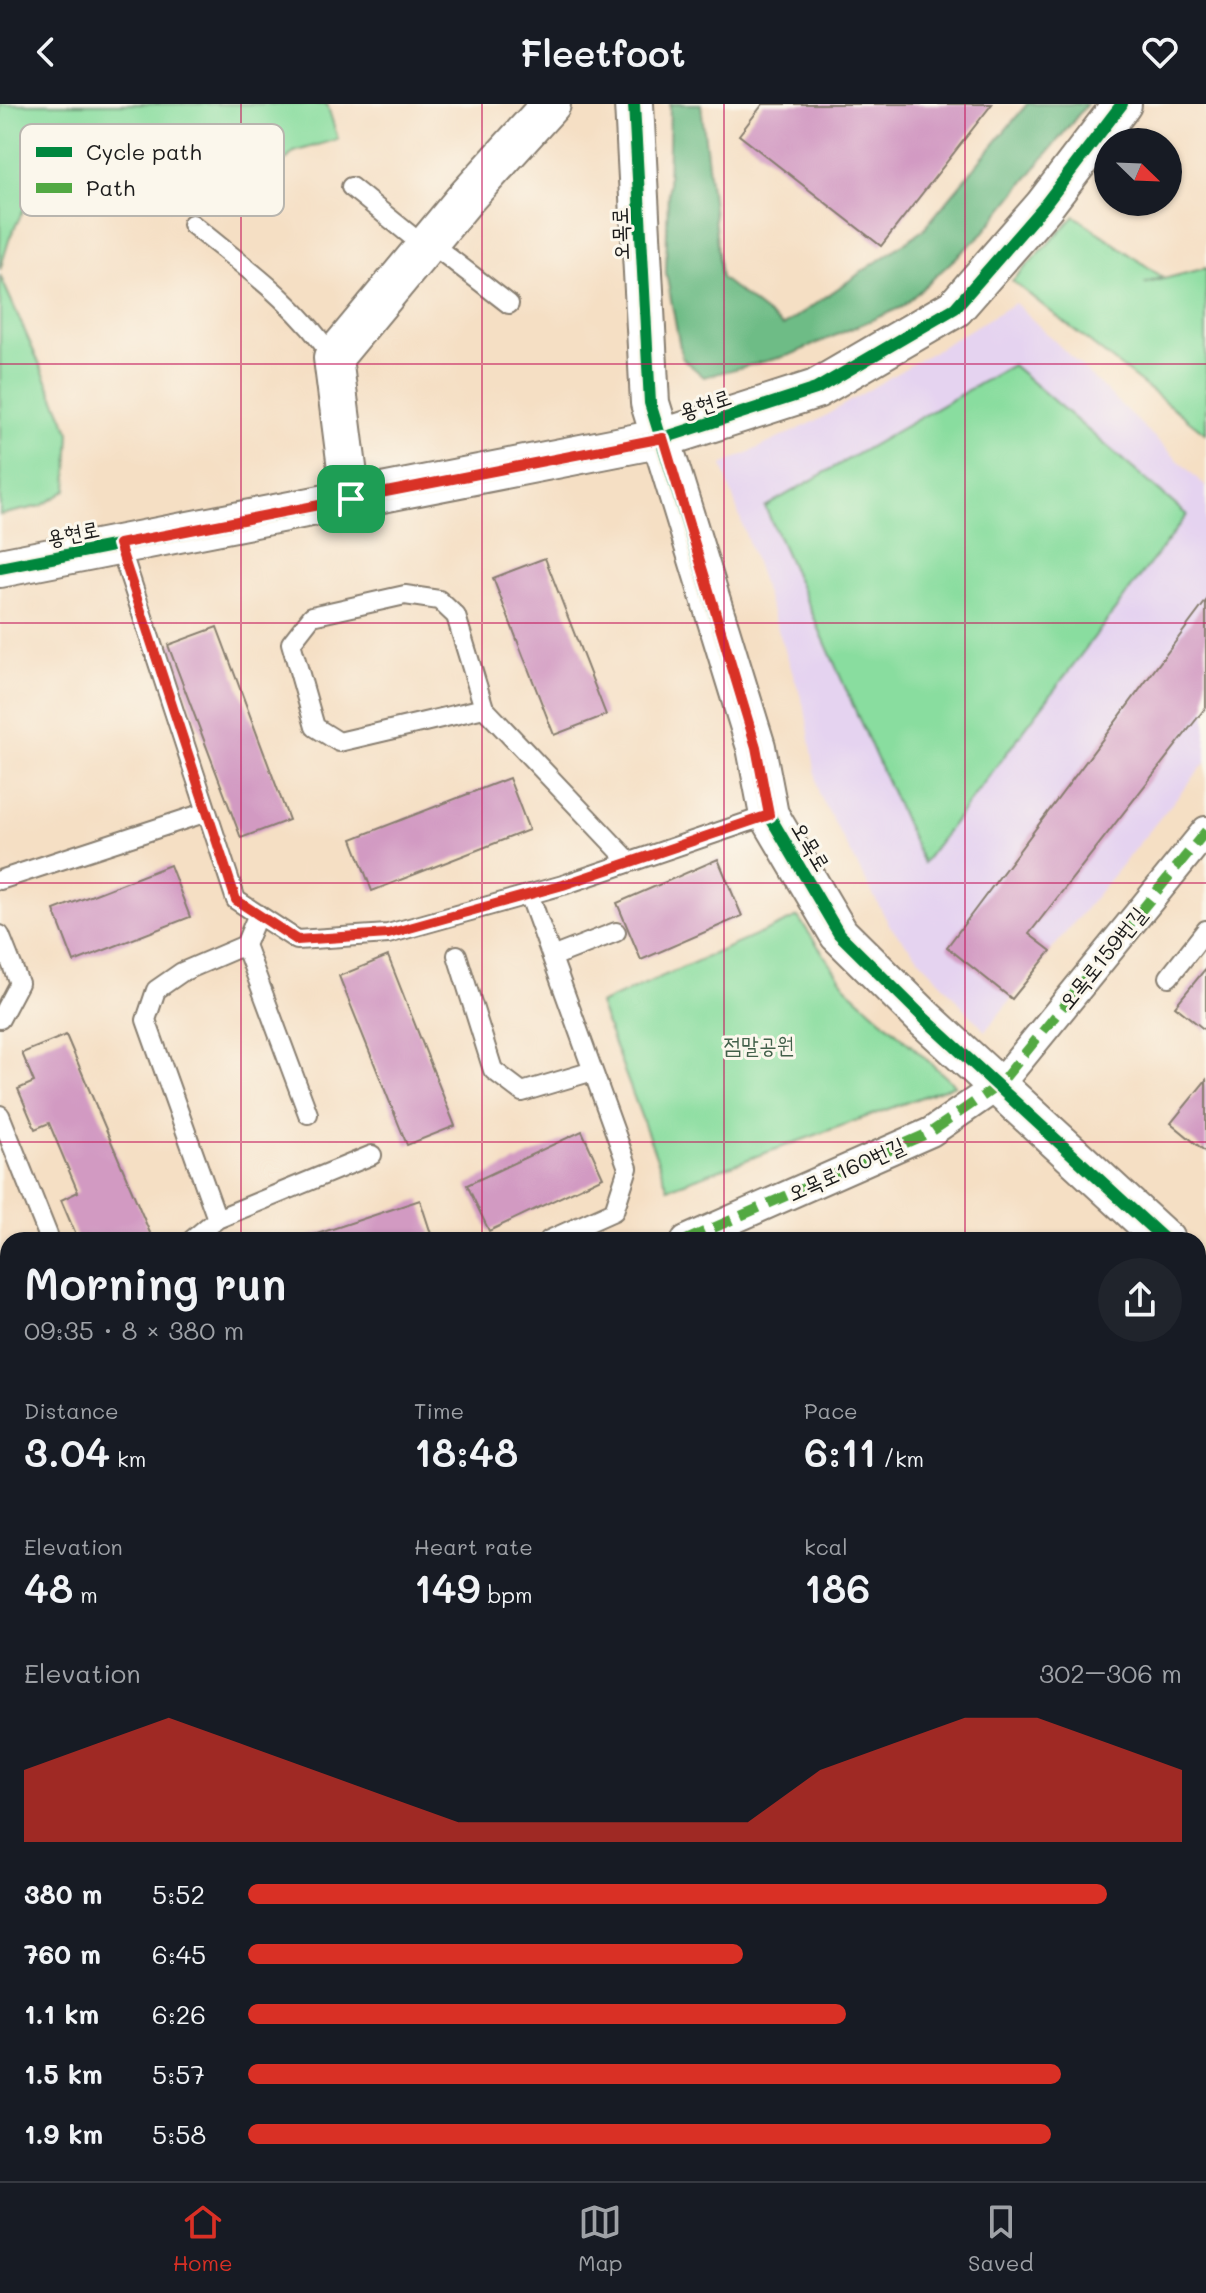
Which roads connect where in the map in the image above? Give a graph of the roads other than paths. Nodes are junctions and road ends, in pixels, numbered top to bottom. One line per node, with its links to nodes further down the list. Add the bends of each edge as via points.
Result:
1 (551, 104): 6 (street)
2 (634, 104): 9 (street, 오목로, via 645,368)
3 (1122, 104): 9 (street, 용현로, via 1044,206 955,308 816,389)
4 (351, 187): 6 (lane)
5 (192, 224): 8 (lane, via 285,299)
6 (427, 244): 7 (lane); 8 (street)
7 (509, 304)
8 (333, 358): 10 (street)
9 (663, 438): 10 (street, 용현로); 15 (street, 오목로, via 756,747)
10 (351, 499): 11 (street, 용현로)
11 (119, 544): 12 (street, 용현로); 14 (lane)
12 (0, 568)
13 (484, 708): 13 (lane, via 456,616 439,600 405,595 312,616 291,643 315,727 339,742); 17 (lane)
14 (207, 812): 18 (lane); 20 (lane, via 236,900)
15 (769, 815): 17 (lane); 30 (street, 오목로, via 839,934)
16 (1206, 831): 30 (street, 오목로159번길)
17 (630, 862): 19 (lane)
18 (0, 880)
19 (529, 894): 20 (lane, via 373,935 297,940); 26 (lane)
20 (258, 914): 24 (lane)
21 (1206, 930): 27 (lane)
22 (616, 932): 26 (lane)
23 (0, 935): 28 (lane, via 19,983)
24 (245, 945): 31 (lane); 34 (lane, via 182,972 156,990 146,1020)
25 (457, 955): 29 (lane, via 493,1070 522,1092)
26 (552, 957): 29 (lane)
27 (1169, 977)
28 (0, 1019)
29 (593, 1071): 37 (lane, via 628,1168 614,1211)
30 (999, 1085): 38 (street, 오목로160번길, via 931,1132); 39 (street, 오목로)
31 (308, 1114)
32 (0, 1115): 35 (lane)
33 (372, 1155): 34 (lane)
34 (217, 1219): 36 (lane)
35 (47, 1232)
36 (202, 1232)
37 (567, 1232)
38 (704, 1232)
39 (1156, 1232)

